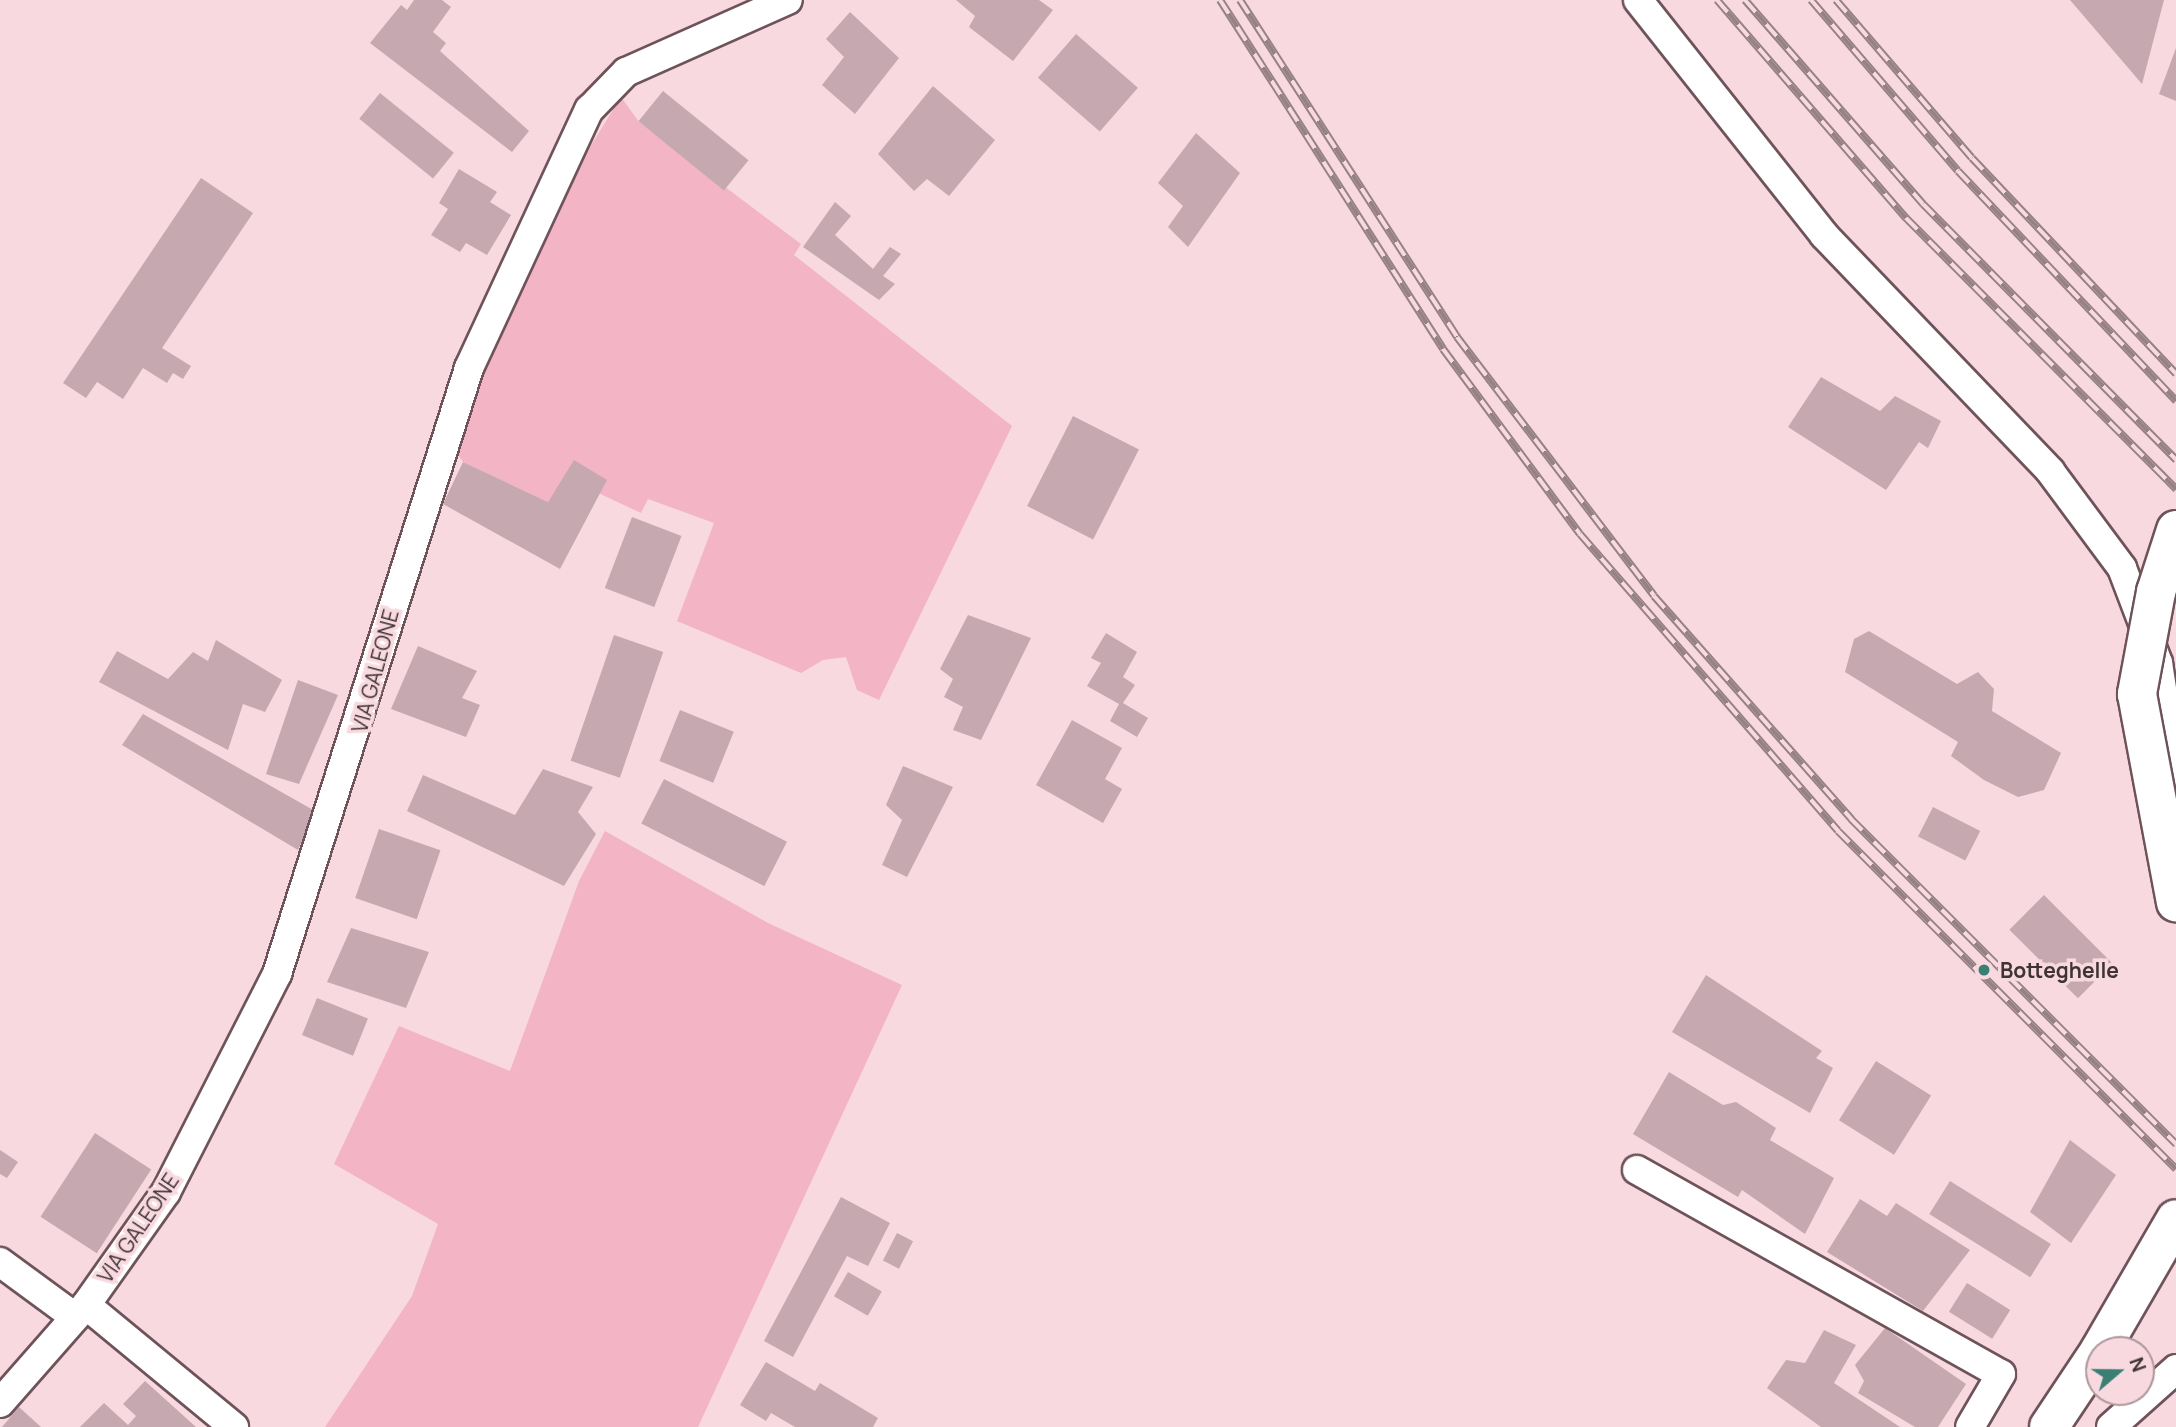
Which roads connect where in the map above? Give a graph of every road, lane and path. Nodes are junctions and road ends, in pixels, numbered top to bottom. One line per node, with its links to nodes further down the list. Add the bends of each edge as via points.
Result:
1 (788, 0): 9 (street, VIA GALEONE, via 626,72 589,110 469,368 277,974 166,1192)
2 (1638, 0): 4 (street, via 1824,235 2050,471 2122,568 2158,663)
3 (2176, 530): 5 (street, bridge, via 2156,592 2137,694)
4 (2176, 778)
5 (2176, 902)
6 (1637, 1170): 15 (street, via 2001,1374)
7 (2176, 1219): 10 (street)
8 (0, 1262): 9 (street)
9 (80, 1311): 13 (street, VIA GALEONE); 14 (street)
10 (2110, 1336)
11 (2176, 1369): 17 (street)
12 (2085, 1373): 16 (street)
13 (0, 1403)
14 (234, 1427)
15 (1970, 1427)
16 (2049, 1427)
17 (2111, 1427)

